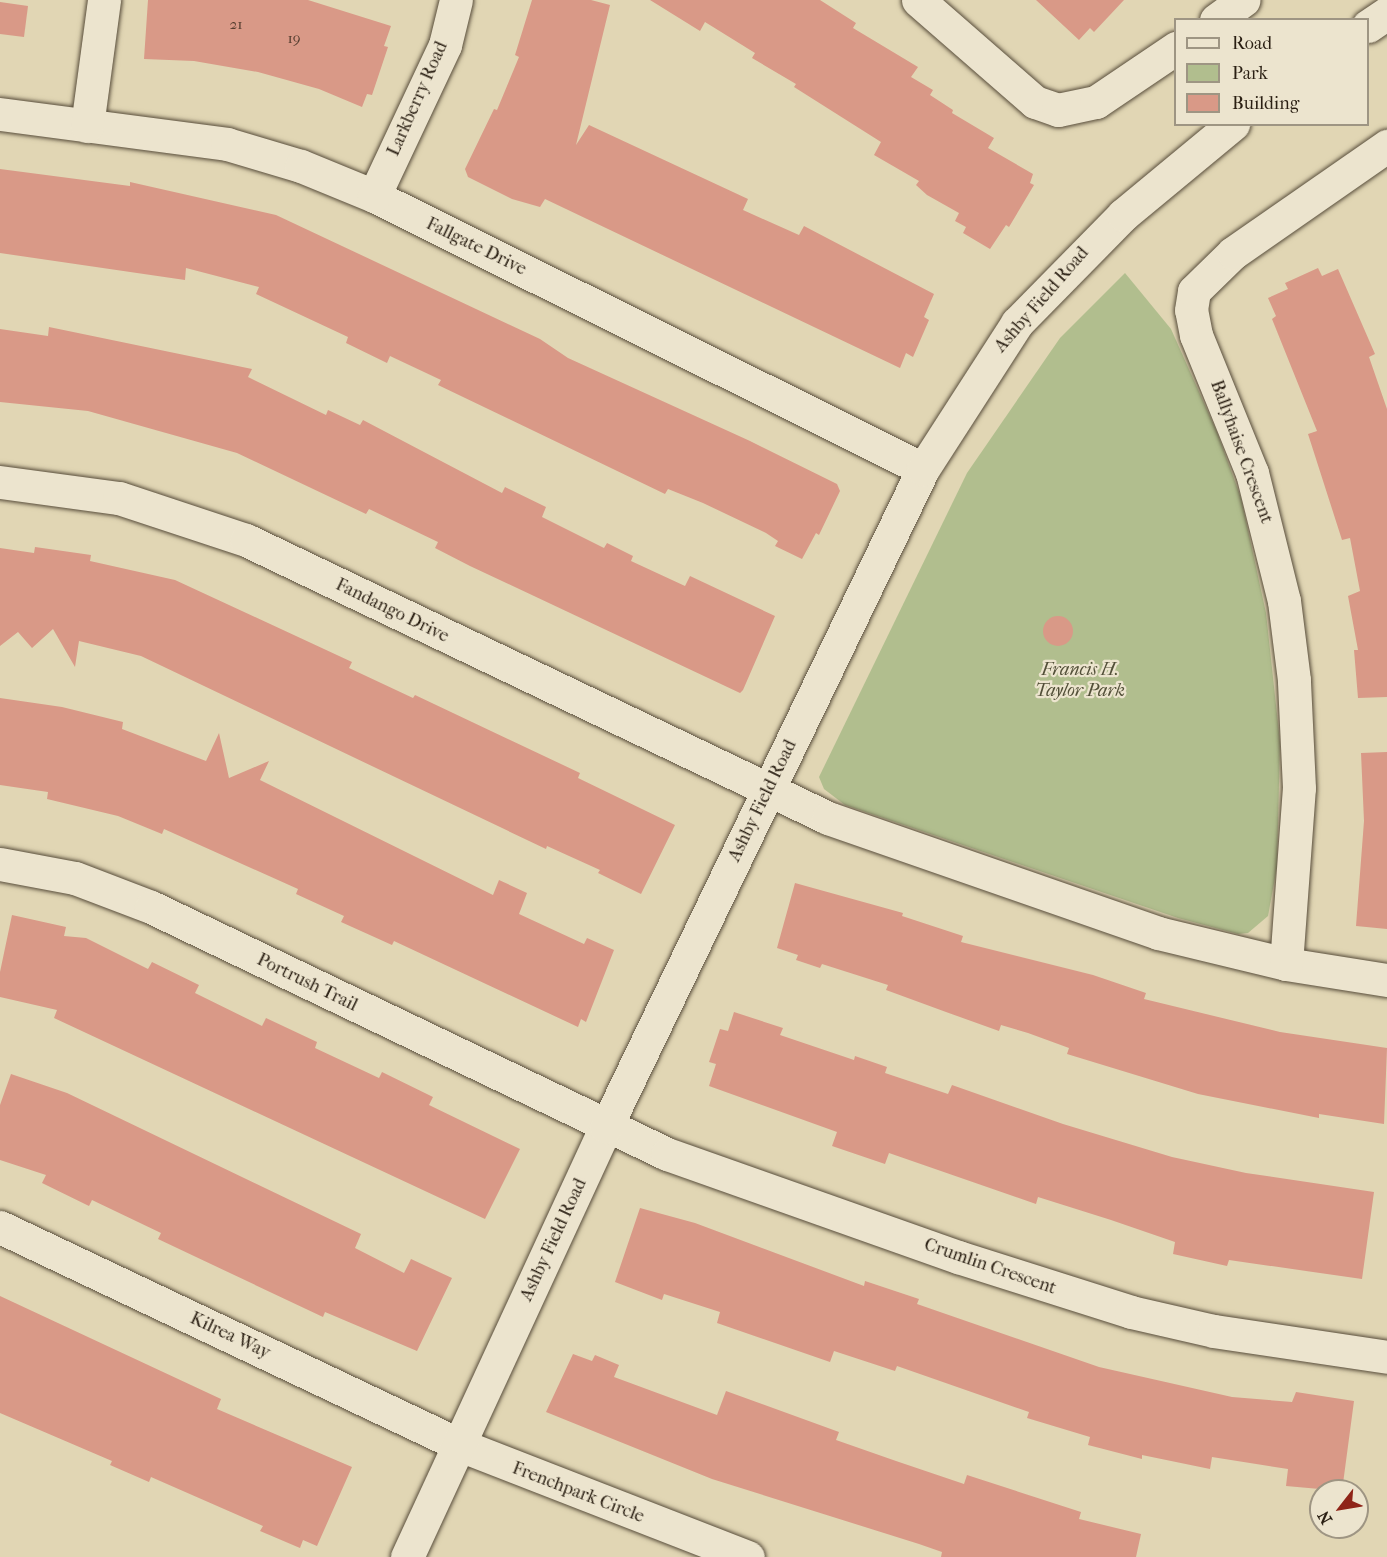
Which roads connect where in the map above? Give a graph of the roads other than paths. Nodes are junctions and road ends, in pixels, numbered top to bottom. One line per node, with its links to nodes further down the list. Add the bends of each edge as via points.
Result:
1 (104, 0): 10 (street)
2 (456, 0): 13 (street, Larkberry Road, via 445,45)
3 (918, 0): 8 (street, via 1035,102 1058,110 1096,102)
4 (1244, 0): 6 (street)
5 (1387, 13): 7 (street)
6 (1219, 18)
7 (1369, 25)
8 (1174, 49)
9 (0, 114): 10 (street, Fallgate Drive)
10 (87, 126): 13 (street, Fallgate Drive, via 260,151)
11 (1231, 126): 14 (street, Ashby Field Road, via 1123,215 1017,323)
12 (1387, 146): 18 (street, Ballyhaise Crescent, via 1226,259 1194,291 1191,310 1196,335 1252,473 1284,601 1294,680 1299,788)
13 (374, 196): 14 (street, Fallgate Drive)
14 (923, 469): 16 (street, Ashby Field Road)
15 (0, 482): 16 (street, Fandango Drive, via 119,498 246,540)
16 (767, 792): 18 (street, via 828,818 1158,933); 20 (street, Ashby Field Road)
17 (0, 864): 20 (street, Portrush Trail, via 75,878 151,907)
18 (1286, 964): 19 (street)
19 (1387, 980)
20 (606, 1126): 22 (street, Crumlin Crescent, via 667,1154 1069,1294 1214,1331); 23 (street, Ashby Field Road)
21 (0, 1227): 23 (street, Kilrea Way)
22 (1387, 1357)
23 (460, 1445): 24 (street, Frenchpark Circle); 25 (street, Ashby Field Road)
24 (694, 1548): 26 (street, Frenchpark Circle)
25 (407, 1557)
26 (748, 1557)

